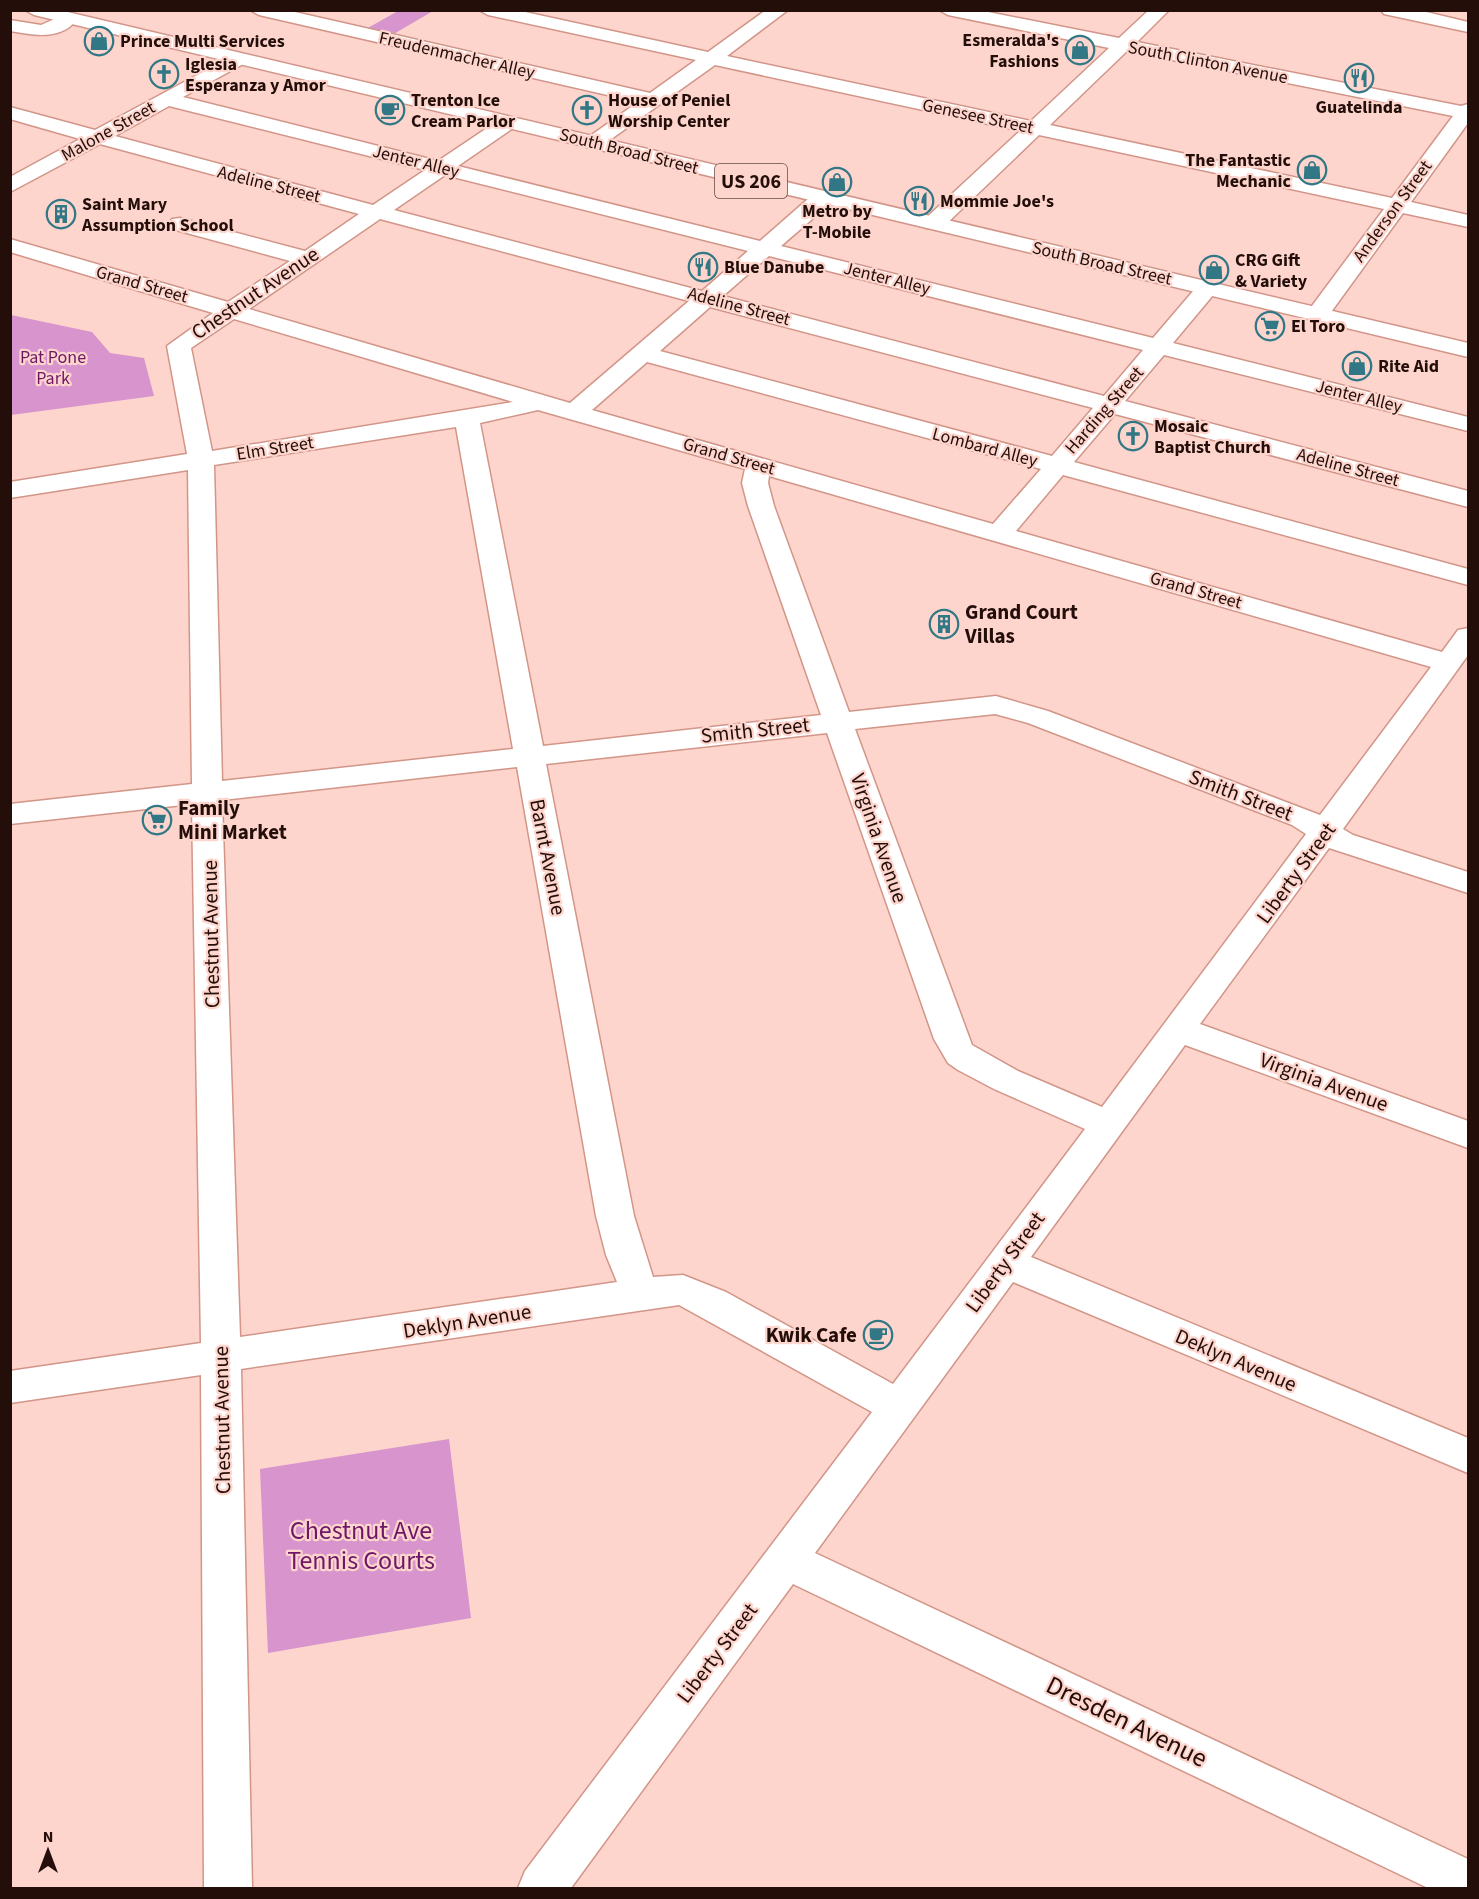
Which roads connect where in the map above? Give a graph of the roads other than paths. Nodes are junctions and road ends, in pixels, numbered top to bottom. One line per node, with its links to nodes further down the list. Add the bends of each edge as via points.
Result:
1 (34, 10): 8 (street, South Broad Street / US 206)
2 (259, 10): 15 (street, Freudenmacher Alley)
3 (488, 10): 13 (street, Genesee Street)
4 (780, 10): 13 (street)
5 (1160, 10): 11 (street)
6 (1390, 10): 10 (street)
7 (957, 11): 11 (street, South Clinton Avenue)
8 (68, 19): 9 (street, via 43,31); 12 (street, South Broad Street / US 206)
9 (10, 25)
10 (1468, 27)
11 (1123, 45): 17 (street, South Clinton Avenue); 19 (street)
12 (238, 59): 14 (street, Malone Street); 18 (street, South Broad Street / US 206)
13 (712, 59): 15 (street); 19 (street, Genesee Street)
14 (166, 99): 20 (street, Malone Street); 22 (street, Jenter Alley)
15 (655, 100): 21 (street)
16 (10, 112): 20 (street, Adeline Street)
17 (1468, 112): 25 (street, Anderson Street)
18 (509, 122): 21 (street, South Broad Street / US 206); 22 (street, Chestnut Avenue)
19 (1035, 128): 25 (street, Genesee Street); 28 (street)
20 (98, 137): 23 (street, Malone Street); 26 (street, Adeline Street)
21 (593, 143): 24 (street, South Broad Street / US 206)
22 (441, 168): 26 (street, Chestnut Avenue); 31 (street, Jenter Alley)
23 (10, 186)
24 (824, 198): 28 (street, South Broad Street / US 206); 31 (street)
25 (1397, 206): 27 (street, Genesee Street); 36 (street, Anderson Street)
26 (376, 211): 32 (street, Chestnut Avenue); 34 (street, Adeline Street)
27 (1468, 221)
28 (934, 223): 33 (street, South Broad Street / US 206)
29 (180, 224): 32 (street)
30 (10, 245): 35 (street, Grand Street)
31 (764, 247): 34 (street); 37 (street, Jenter Alley)
32 (306, 258): 35 (street, Chestnut Avenue)
33 (1208, 288): 36 (street, South Broad Street / US 206); 37 (street, Harding Street)
34 (706, 297): 39 (street); 41 (street, Adeline Street)
35 (230, 309): 40 (street, Grand Street); 45 (street, Chestnut Avenue, via 179,346)
36 (1318, 314): 38 (street, South Broad Street / US 206)
37 (1159, 346): 41 (street, Harding Street); 44 (street, Jenter Alley)
38 (1468, 350)
39 (641, 353): 42 (street); 47 (street, Lombard Alley)
40 (538, 402): 42 (street, Grand Street); 43 (street, Elm Street)
41 (1110, 404): 47 (street, Harding Street); 49 (street, Adeline Street)
42 (576, 411): 46 (street, Grand Street)
43 (467, 418): 45 (street, Elm Street); 55 (street, Barnt Avenue)
44 (1468, 424)
45 (201, 460): 48 (street, Elm Street); 56 (street, Chestnut Avenue)
46 (759, 465): 50 (street, Grand Street); 54 (street, Virginia Avenue, via 755,483 761,506)
47 (1056, 466): 50 (street, Harding Street); 51 (street, Lombard Alley)
48 (10, 489)
49 (1468, 498)
50 (1000, 533): 53 (street, Grand Street)
51 (1468, 577)
52 (1468, 636): 53 (street, Liberty Street)
53 (1453, 672): 58 (street, Liberty Street)
54 (839, 721): 55 (street, Smith Street); 58 (street, Smith Street, via 981,705 1012,708 1303,818); 61 (street, Virginia Avenue, via 926,973 960,1054 1006,1080)
55 (529, 755): 56 (street, Smith Street); 64 (street, Barnt Avenue, via 615,1216)
56 (209, 791): 57 (street, Smith Street); 65 (street, Chestnut Avenue, via 213,1123)
57 (10, 814)
58 (1325, 833): 59 (street, Smith Street); 60 (street, Liberty Street)
59 (1468, 883)
60 (1180, 1030): 61 (street, Liberty Street); 62 (street, Virginia Avenue)
61 (1107, 1124): 63 (street, Liberty Street)
62 (1468, 1135)
63 (1005, 1262): 67 (street, Liberty Street); 68 (street, Deklyn Avenue)
64 (641, 1294): 65 (street, Deklyn Avenue); 67 (street, Deklyn Avenue, via 683,1290)
65 (221, 1357): 66 (street, Deklyn Avenue); 71 (street, Chestnut Avenue)
66 (10, 1387)
67 (897, 1406): 69 (street, Liberty Street)
68 (1468, 1456)
69 (786, 1560): 70 (street, Dresden Avenue); 72 (street, Liberty Street)
70 (1468, 1883)
71 (228, 1888)
72 (542, 1888)

